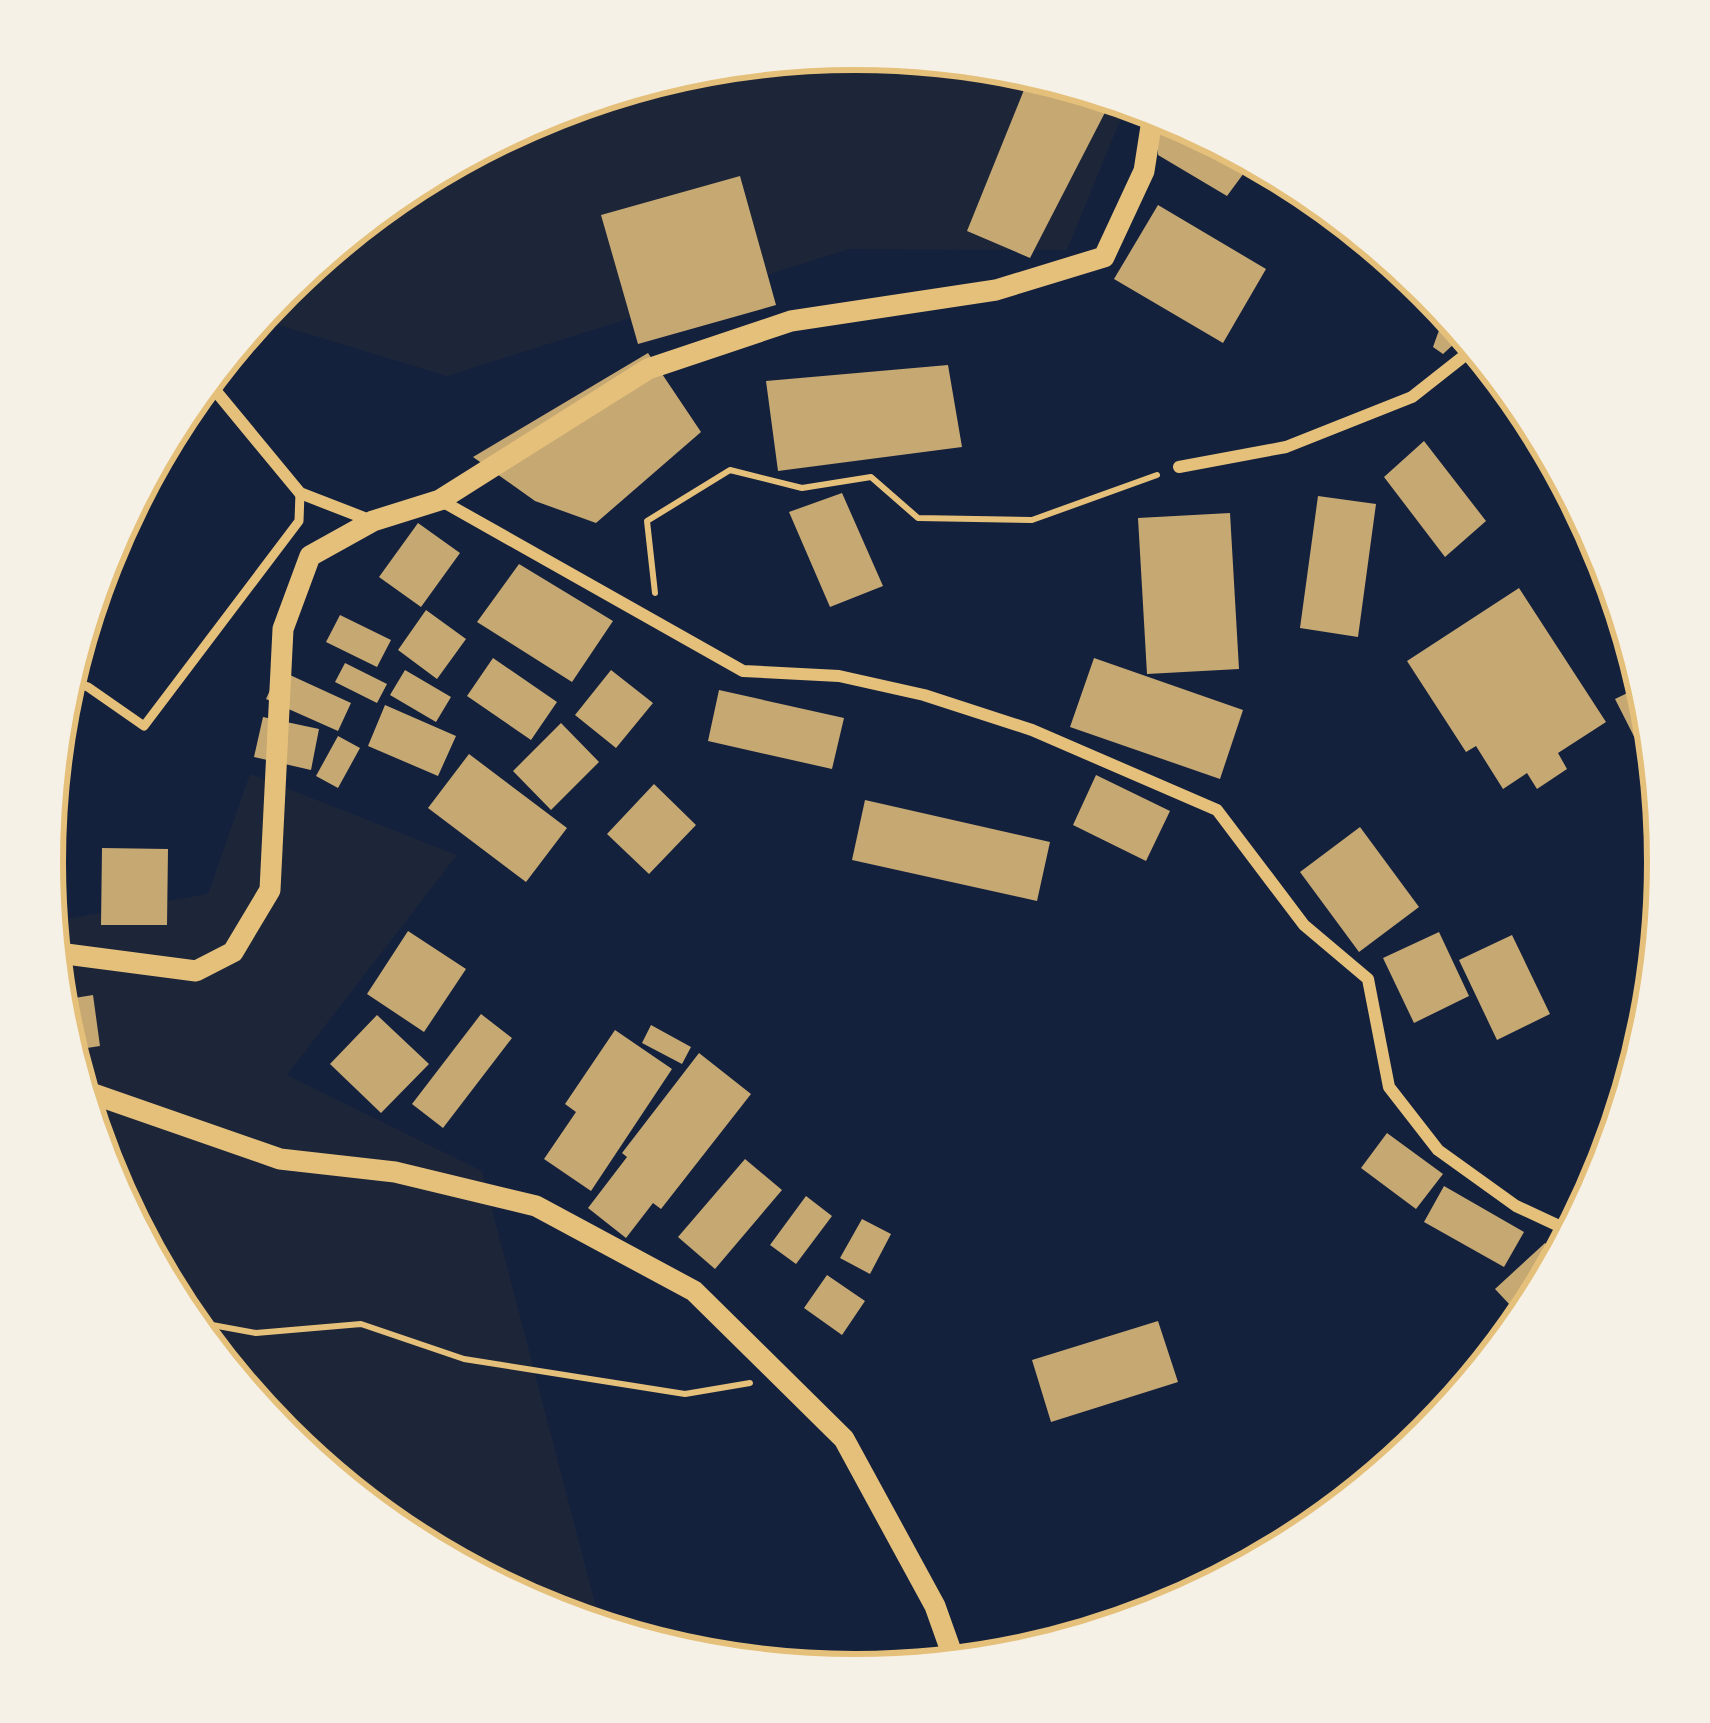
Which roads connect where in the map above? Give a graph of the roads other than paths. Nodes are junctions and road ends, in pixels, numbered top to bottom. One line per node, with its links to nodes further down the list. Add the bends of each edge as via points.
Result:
1 (1151, 127): 6 (street, via 1144,171 1104,257 996,290 791,321 648,369)
2 (1464, 356): 4 (street, via 1412,398 1286,447)
3 (217, 393): 5 (street)
4 (1179, 467)
5 (300, 493): 7 (street); 8 (lane, via 299,520 144,726)
6 (440, 500): 7 (street); 11 (street, via 743,670 839,676 924,695 1032,730 1217,810 1304,926 1368,979 1389,1087 1438,1150)
7 (373, 521): 9 (street, via 310,556 283,629 270,890 233,952 196,970)
8 (83, 685)
9 (69, 954)
10 (99, 1096): 12 (street, via 280,1159 395,1172 536,1206 694,1291 844,1438)
11 (1558, 1226)
12 (950, 1648)

